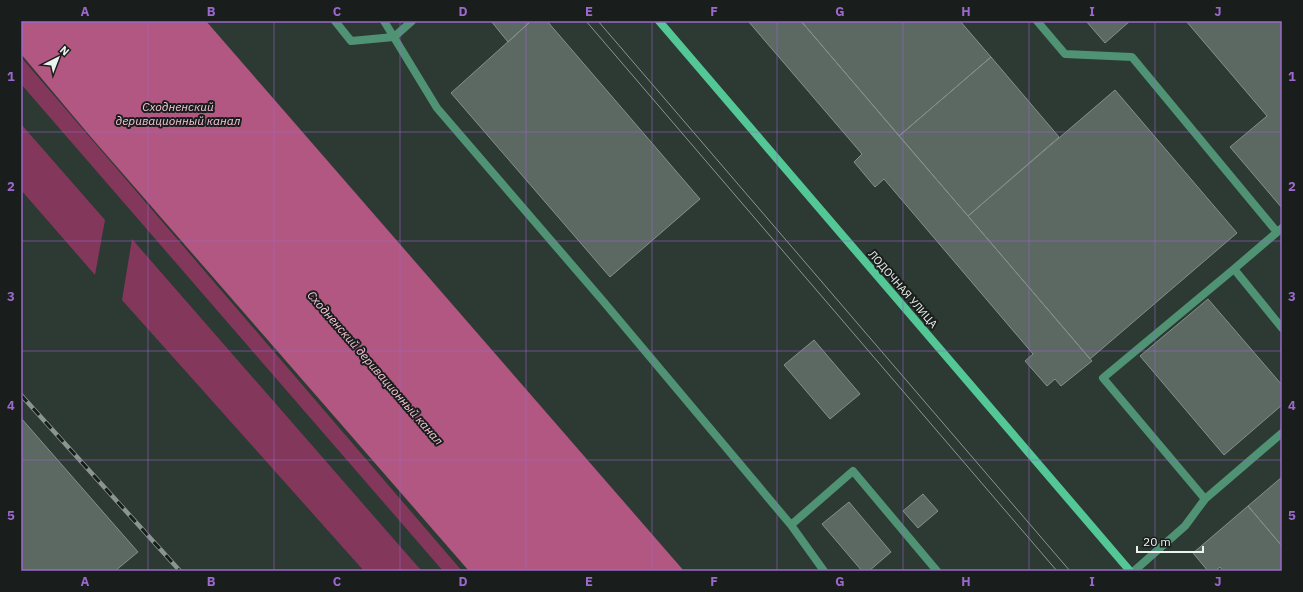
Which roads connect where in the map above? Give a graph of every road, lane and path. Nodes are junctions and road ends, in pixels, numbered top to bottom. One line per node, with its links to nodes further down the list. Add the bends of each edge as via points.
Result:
1 (335, 21): 6 (lane, via 351,41)
2 (384, 21): 6 (lane)
3 (412, 21): 6 (lane)
4 (659, 21): 15 (street, ЛОДОЧНАЯ УЛИЦА)
5 (1037, 21): 7 (lane, via 1065,54 1132,57)
6 (394, 37): 12 (lane, via 437,108)
7 (1279, 230): 8 (lane)
8 (1234, 269): 9 (lane); 11 (lane, via 1103,378)
9 (1282, 328)
10 (1282, 433): 11 (lane)
11 (1205, 499): 16 (lane, via 1185,526)
12 (792, 525): 13 (lane); 14 (lane, via 853,471)
13 (824, 571)
14 (937, 571)
15 (1130, 571)
16 (1134, 571)

